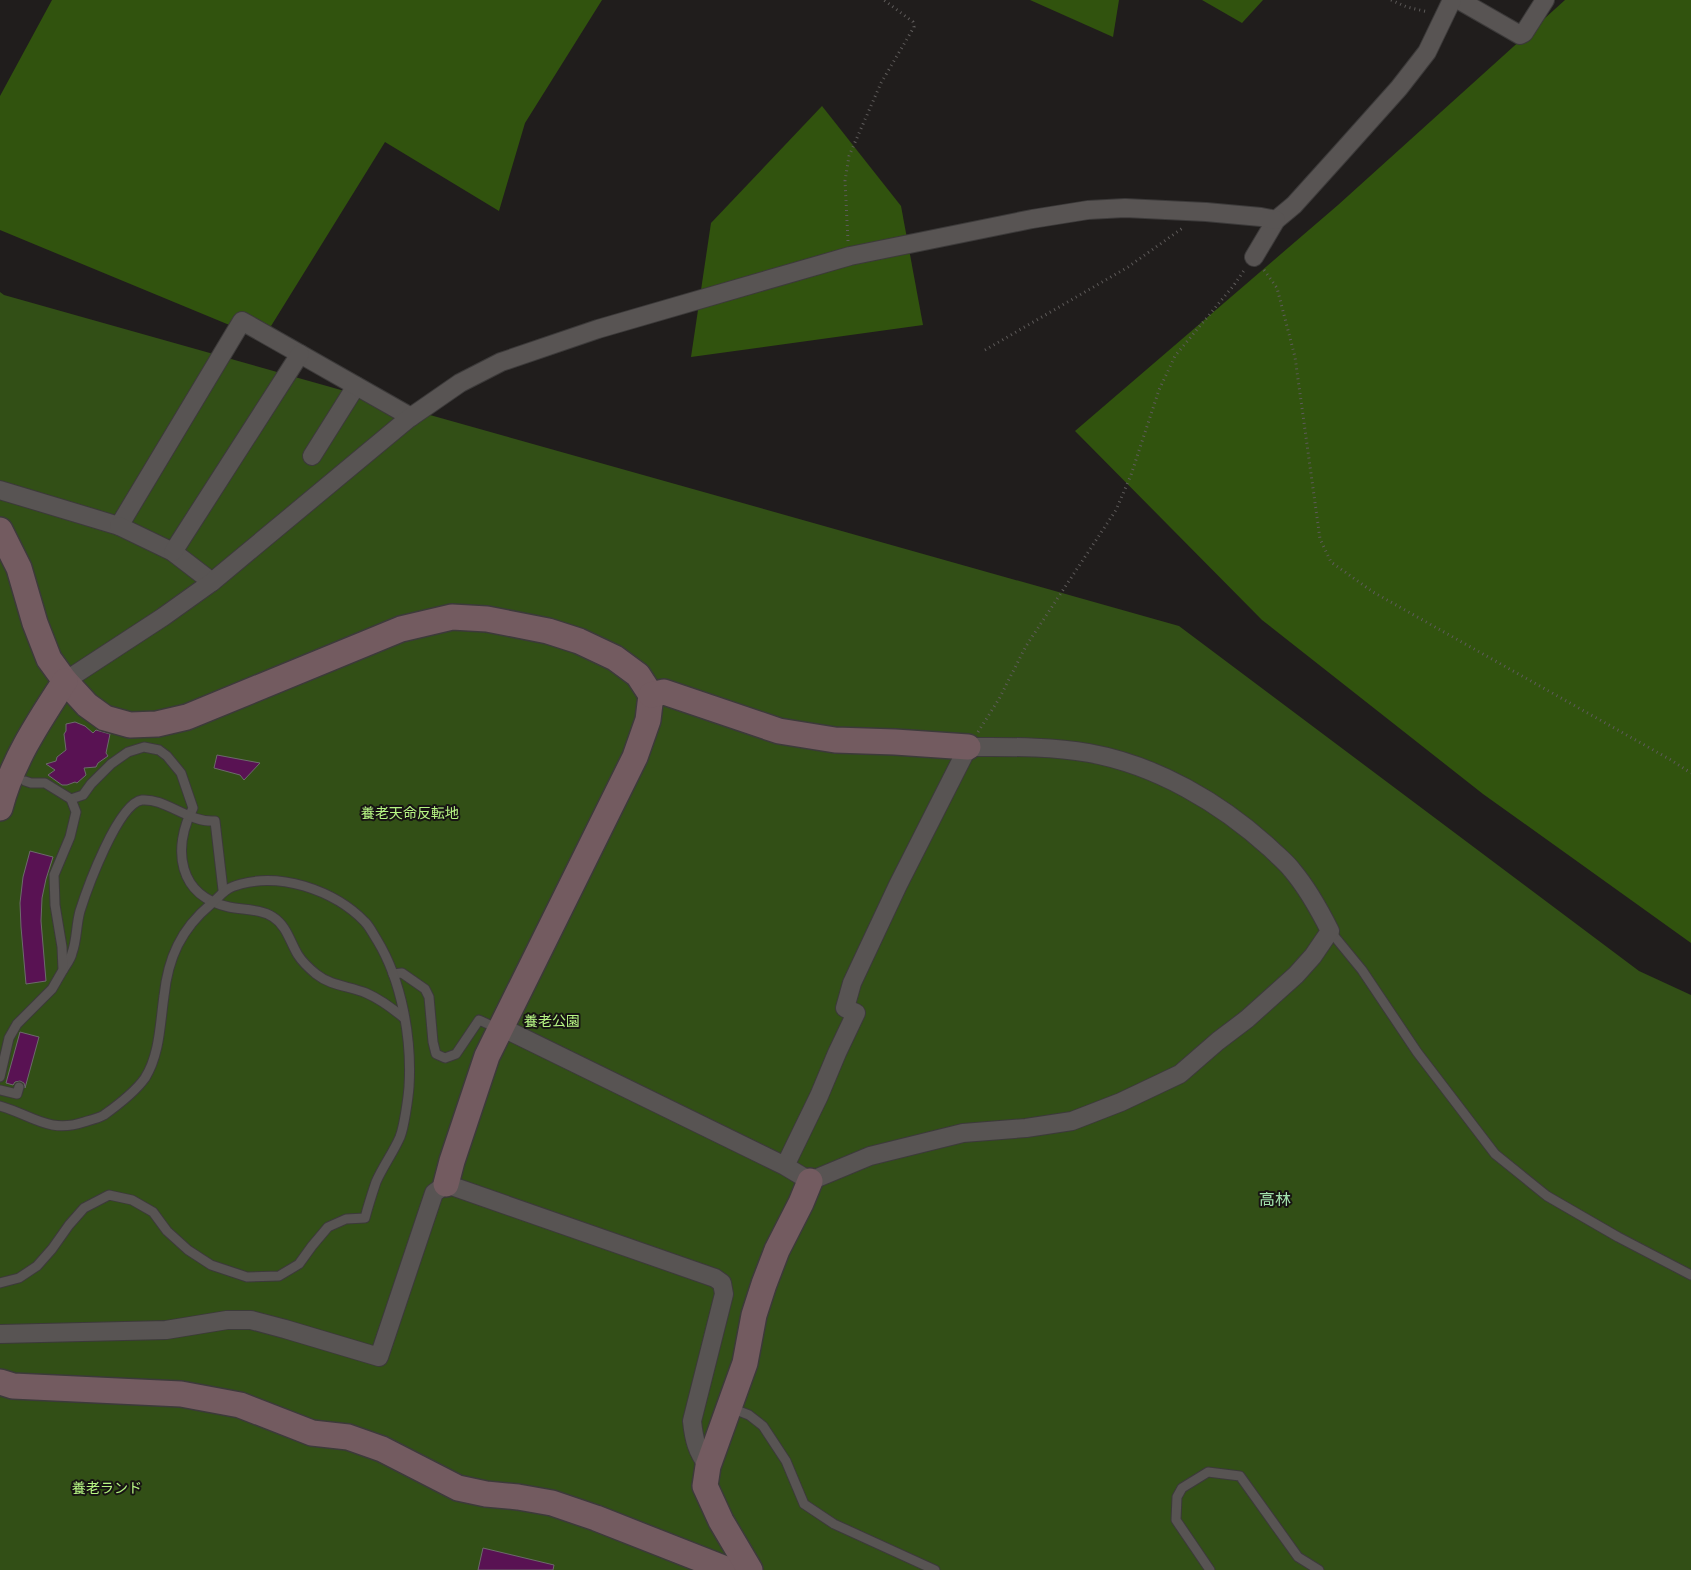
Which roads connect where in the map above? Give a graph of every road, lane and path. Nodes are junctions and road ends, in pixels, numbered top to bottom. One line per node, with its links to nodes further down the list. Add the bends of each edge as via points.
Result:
1 (884, 0): 9 (path, via 913,22 914,27 881,84 848,156 845,181)
2 (1391, 0): 6 (path)
3 (1452, 0): 6 (street)
4 (1459, 0): 5 (street, via 1520,35)
5 (1545, 0)
6 (1444, 16): 8 (street, via 1427,52 1399,88 1294,205)
7 (1206, 212): 8 (street); 9 (street, via 1125,208 1088,210); 11 (path, via 1128,267)
8 (1276, 220): 10 (street)
9 (850, 256): 14 (street, via 598,329 501,362 460,383)
10 (1254, 256): 23 (path, via 1234,286 1176,356 1159,390 1116,510 1026,646 999,699); 25 (path, via 1277,288 1295,357 1320,539 1332,562 1373,592)
11 (985, 350)
12 (300, 354): 13 (street); 17 (street, via 242,321); 19 (street)
13 (356, 386): 14 (street); 15 (street)
14 (411, 417): 20 (street)
15 (312, 456)
16 (0, 490): 17 (street)
17 (119, 526): 19 (street)
18 (0, 530): 21 (street, via 19,568 34,623 49,660)
19 (173, 552): 20 (street)
20 (212, 582): 21 (street)
21 (65, 682): 22 (street, via 105,718 130,725 157,724 187,717 401,629 452,617 487,619 548,631 579,641 615,658 638,674); 24 (street, via 42,716)
22 (651, 695): 23 (street, via 664,692 779,731 835,740); 35 (street, via 648,720 635,757)
23 (968, 747): 31 (street, via 1042,747 1089,753 1134,764 1178,785 1216,806 1252,832 1291,868 1315,901); 40 (street, via 852,983 845,1008 856,1013)
24 (15, 772): 26 (lane, via 31,783 45,783); 27 (street)
25 (1691, 773)
26 (71, 799): 28 (lane, via 83,795 111,764 128,752 144,747 159,750 181,773 193,808); 32 (lane, via 76,812 70,837 54,875)
27 (0, 808)
28 (189, 816): 29 (lane, via 215,821); 30 (lane, via 184,829 183,870 188,882 204,898); 32 (lane, via 154,801 141,800 118,821 87,891 79,913 72,954)
29 (223, 890): 30 (lane); 33 (lane, via 266,880 289,882 319,891 343,903 366,923)
30 (214, 901): 34 (lane, via 274,918 285,928 299,957 319,976 365,993); 39 (lane, via 182,936 170,964 160,1032 146,1076 136,1089 102,1116 59,1127)
31 (1330, 931): 41 (street, via 1314,956 1296,975 1180,1074 1072,1121 963,1133 870,1156); 43 (lane, via 1362,970 1418,1052 1495,1154 1547,1196)
32 (63, 970): 36 (lane, via 52,989 17,1024 9,1038 3,1064)
33 (393, 974): 34 (lane); 35 (lane, via 402,973 425,989 429,997 436,1054 446,1058 456,1054 479,1020)
34 (404, 1018): 44 (lane, via 409,1088 401,1135 377,1181 365,1218 346,1219 328,1227 299,1264 279,1276 247,1277 212,1265 167,1232 153,1212 132,1200 109,1195 84,1208 37,1266 18,1278)
35 (496, 1026): 40 (street); 42 (street)
36 (4, 1078)
37 (19, 1086): 38 (lane, via 17,1094)
38 (0, 1090)
39 (0, 1106)
40 (785, 1166): 41 (street)
41 (810, 1181): 47 (street, via 764,1284 745,1363)
42 (446, 1184): 45 (street, via 434,1193 379,1357 251,1320 227,1320 166,1330); 48 (street, via 715,1278 722,1284 724,1294 692,1421 698,1452)
43 (1691, 1275)
44 (0, 1283)
45 (0, 1334)
46 (0, 1382): 49 (street, via 13,1386 181,1394 240,1405 312,1433 348,1437 382,1450 458,1488 552,1503)
47 (730, 1407): 48 (street); 51 (lane, via 749,1415 763,1426 786,1460 804,1504 834,1524)
48 (708, 1466): 50 (street, via 705,1486 721,1522)
49 (728, 1570)
50 (750, 1570)
51 (935, 1570)
52 (1210, 1570): 53 (lane, via 1176,1520 1176,1497 1182,1488 1208,1472 1240,1476 1298,1557)
53 (1319, 1570)

